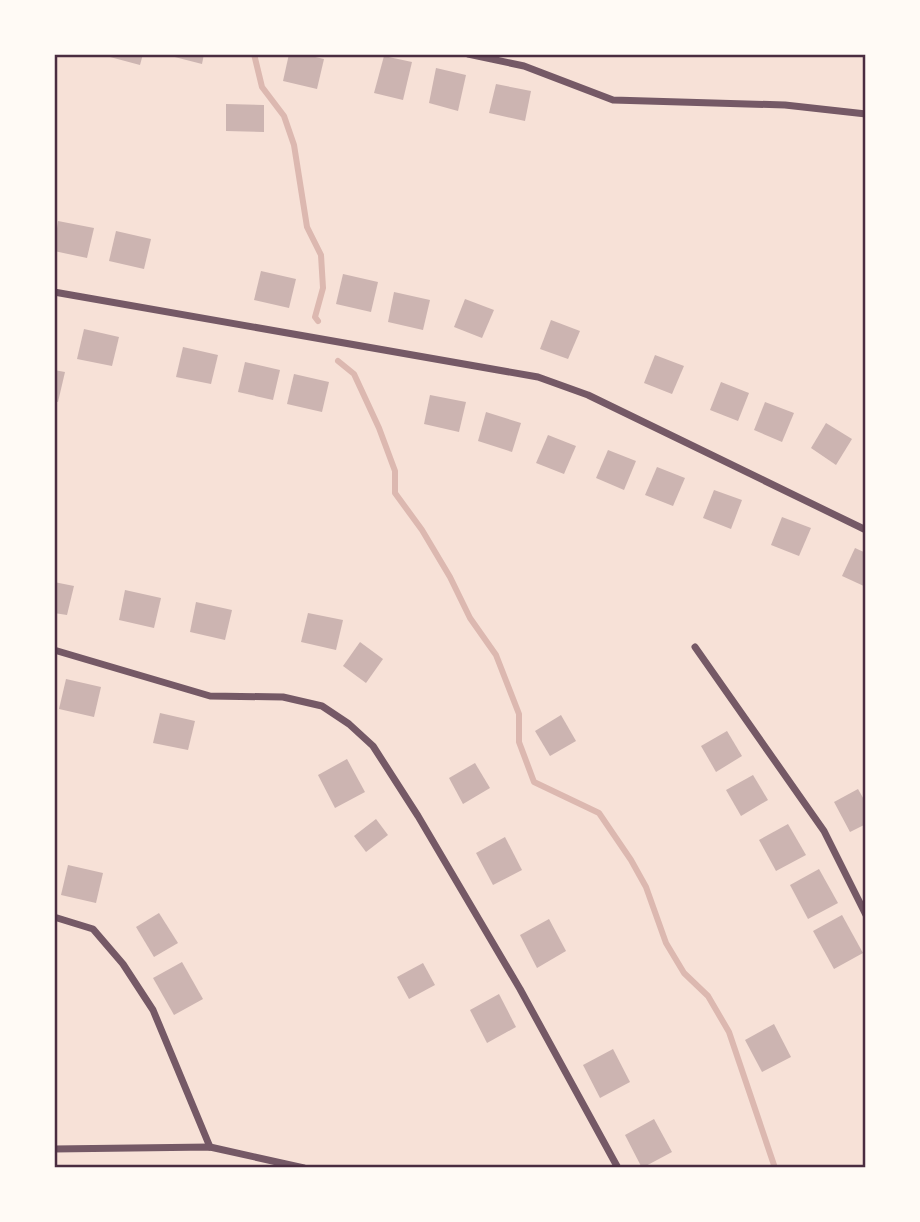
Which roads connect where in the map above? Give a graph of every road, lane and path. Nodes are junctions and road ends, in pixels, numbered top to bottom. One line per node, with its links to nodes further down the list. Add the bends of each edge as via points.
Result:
1 (468, 54): 2 (street, via 524,66 613,100 785,105)
2 (866, 114)
3 (54, 292): 4 (street, via 538,377 588,395)
4 (866, 530)
5 (695, 647): 7 (street, via 824,831)
6 (54, 650): 12 (street, via 210,696 282,697 322,706 373,746 520,989)
7 (866, 915)
8 (54, 917): 9 (street, via 93,929 123,964 153,1010)
9 (210, 1147): 10 (street); 11 (street)
10 (54, 1149)
11 (304, 1168)
12 (618, 1168)

